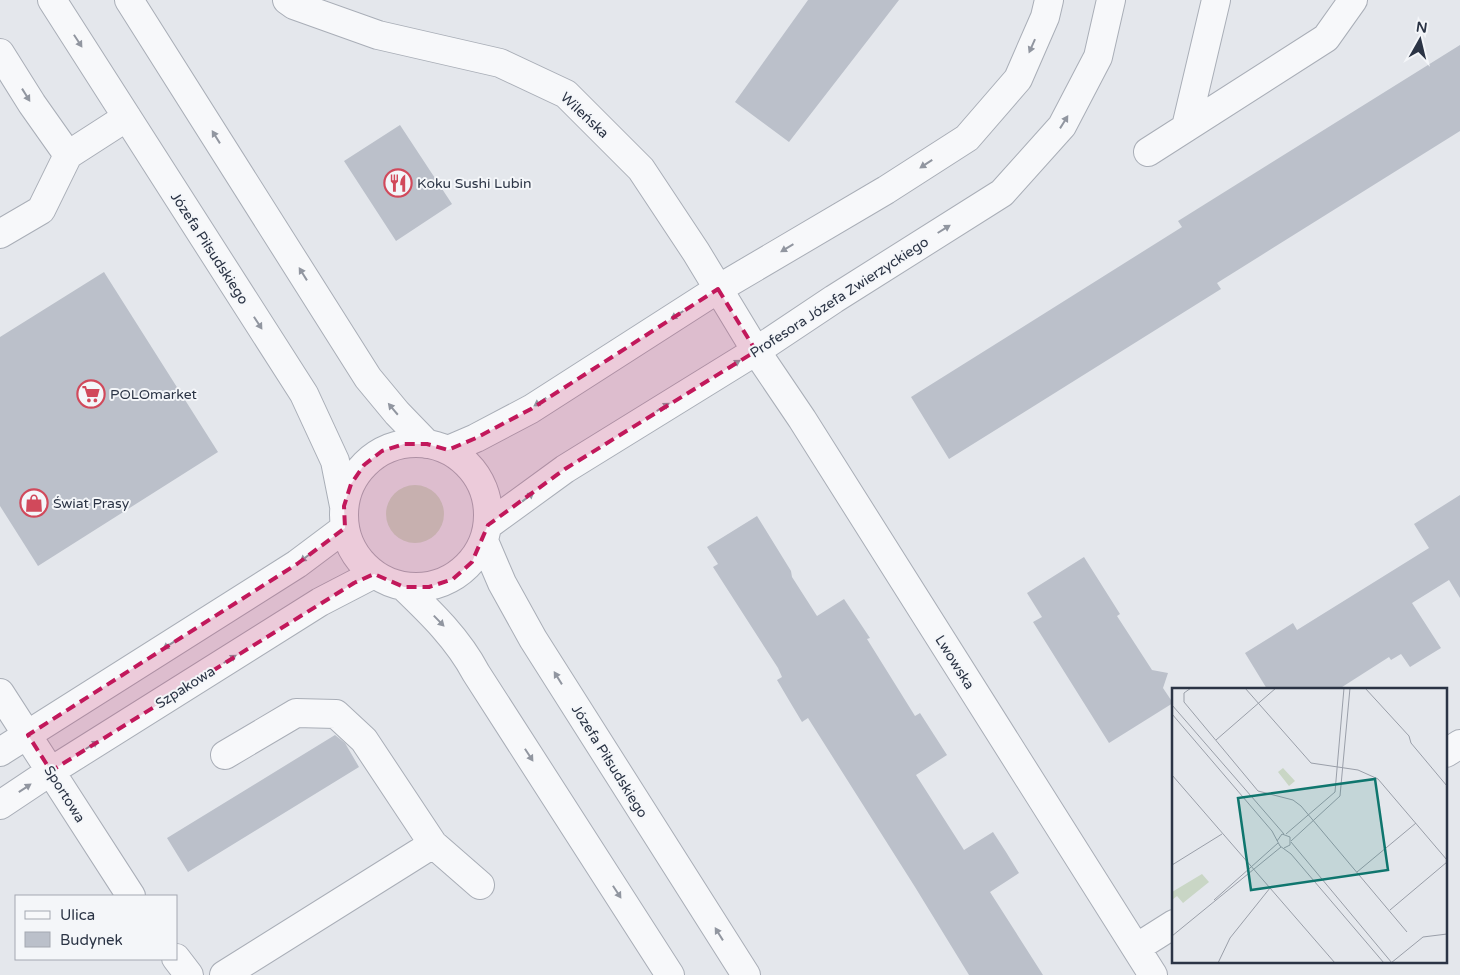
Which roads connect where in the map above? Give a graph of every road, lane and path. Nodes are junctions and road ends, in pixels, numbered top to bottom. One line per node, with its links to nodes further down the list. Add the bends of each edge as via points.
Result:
1 (52, 0): 9 (street, Józefa Piłsudskiego, one-way to 9)
2 (129, 0): 16 (street, one-way to 2, via 396,413 368,378)
3 (287, 0): 14 (street, Wileńska, via 378,35 500,63 566,94 641,170)
4 (1049, 0): 14 (street, one-way to 14, via 1018,79 967,138)
5 (1111, 0): 15 (street, Profesora Józefa Zwierzyckiego, one-way to 5, via 1002,193 1062,126 1098,58)
6 (1216, 0): 10 (street)
7 (1352, 0): 10 (street, via 1326,38)
8 (0, 53): 12 (street, one-way to 12)
9 (127, 117): 12 (street); 17 (street, Józefa Piłsudskiego, one-way to 17, via 304,394 335,461)
10 (1186, 127): 11 (street)
11 (1148, 152)
12 (68, 156): 13 (street, via 42,210)
13 (0, 234)
14 (718, 289): 15 (street, Wileńska); 16 (street, one-way to 16, via 531,409 476,438)
15 (756, 351): 18 (street, Profesora Józefa Zwierzyckiego, one-way to 15, via 565,469); 33 (street, Lwowska)
16 (437, 447): 17 (street, via 404,444 382,451 364,465 351,484); 18 (street, via 466,463 481,481 488,503)
17 (345, 517): 19 (street, via 350,546 360,562); 22 (street, one-way to 22, via 297,564)
18 (486, 533): 20 (street, via 472,562 453,578 429,587); 38 (street, Józefa Piłsudskiego, one-way to 18, via 533,639 502,583)
19 (374, 574): 20 (street); 27 (street, Szpakowa, one-way to 19, via 320,602)
20 (404, 587): 37 (street, one-way to 37, via 442,623 469,659)
21 (0, 693): 22 (street, Sportowa)
22 (28, 735): 24 (street); 27 (street, Sportowa)
23 (1460, 744): 25 (street)
24 (0, 752)
25 (1448, 752)
26 (225, 756): 29 (street, via 296,713 336,714 364,740)
27 (50, 771): 28 (street, Szpakowa, one-way to 27); 31 (street, Sportowa)
28 (0, 805)
29 (433, 844): 30 (street); 36 (street)
30 (480, 885)
31 (129, 895)
32 (1172, 925): 33 (street)
33 (1136, 948): 39 (street, Lwowska)
34 (177, 960): 35 (street)
35 (188, 975)
36 (224, 975)
37 (670, 975)
38 (746, 975)
39 (1153, 975)

